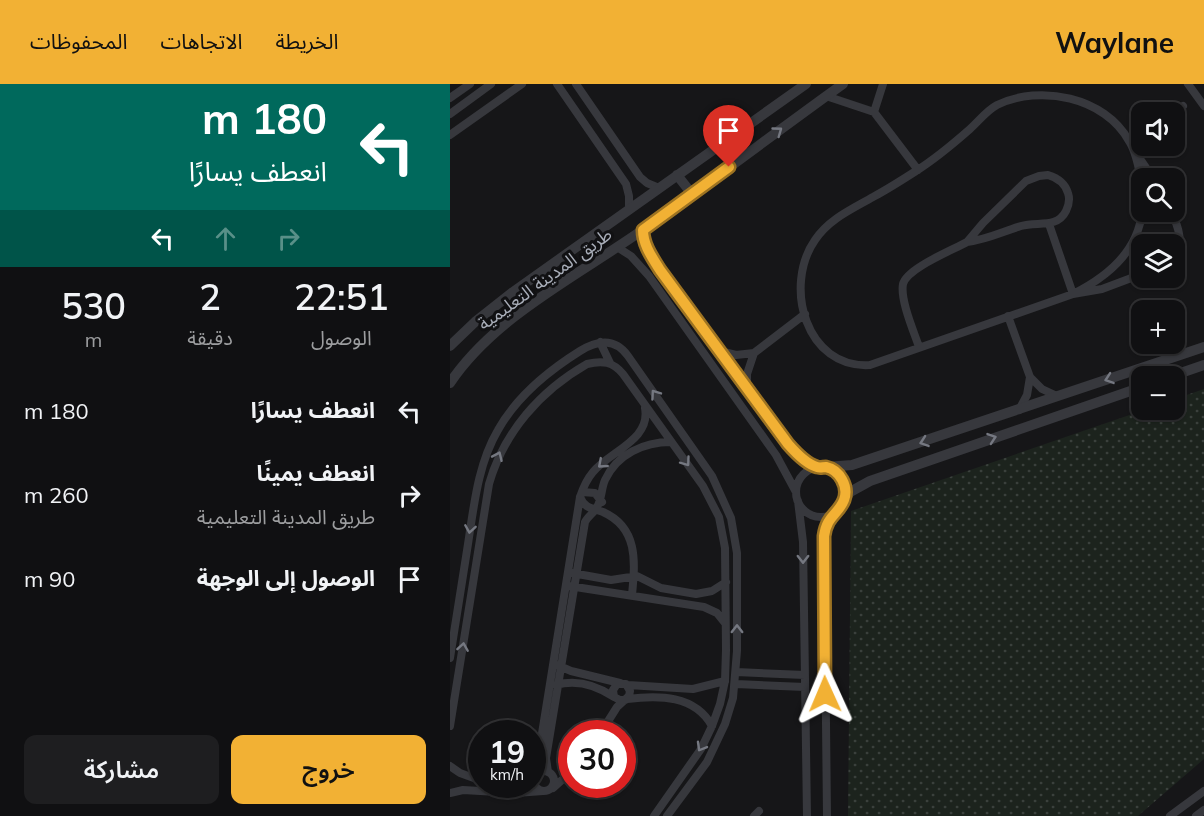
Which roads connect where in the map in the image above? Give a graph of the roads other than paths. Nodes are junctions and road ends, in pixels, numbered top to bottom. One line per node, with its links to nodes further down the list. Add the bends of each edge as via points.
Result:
1 (470, 84): 11 (street)
2 (491, 84): 14 (street)
3 (522, 84): 15 (street)
4 (557, 84): 21 (street, via 626,184)
5 (576, 84): 19 (street, via 640,177)
6 (806, 84): 18 (street, طريق المدينة التعليمية)
7 (843, 84): 10 (street, طريق المدينة التعليمية)
8 (883, 84): 13 (street)
9 (1188, 84): 12 (street)
10 (826, 96): 13 (street); 20 (street, طريق المدينة التعليمية, one-way to 10)
11 (450, 98)
12 (1204, 106)
13 (874, 112): 17 (street)
14 (450, 114)
15 (450, 135)
16 (1131, 145): 17 (street, via 1119,127 1090,104 1072,97 1030,94 996,105)
17 (918, 170): 29 (street, via 831,222 815,239 801,273)
18 (677, 175): 19 (street, طريق المدينة التعليمية); 20 (street)
19 (658, 188): 21 (street, طريق المدينة التعليمية)
20 (692, 194): 24 (street, طريق المدينة التعليمية)
21 (629, 210): 32 (street, طريق المدينة التعليمية, via 513,292)
22 (1142, 222): 28 (street, via 1124,258 1110,272)
23 (1049, 224): 25 (street, via 1028,224); 25 (street, via 1066,212 1069,196 1058,179 1039,176 1026,181); 28 (street)
24 (643, 230): 26 (street, طريق المدينة التعليمية); 35 (street, via 650,254)
25 (968, 242): 33 (street, via 905,279 904,298)
26 (617, 247): 41 (street, طريق المدينة التعليمية, via 507,324 477,350); 53 (street, via 632,256 649,276 776,455)
27 (1131, 278): 28 (street)
28 (1073, 294): 30 (street)
29 (805, 314): 33 (street, via 822,348 849,364 870,364); 36 (street)
30 (1008, 316): 33 (street); 40 (street)
31 (600, 342): 37 (street); 42 (street, via 575,355); 52 (street, one-way to 31, via 624,350 613,343)
32 (450, 346)
33 (919, 347)
34 (1204, 347): 45 (street, one-way to 45)
35 (720, 351): 36 (street); 43 (street)
36 (754, 354): 43 (street)
37 (610, 363): 46 (street, via 587,364); 47 (street)
38 (1204, 365): 39 (street)
39 (1185, 372)
40 (1030, 377): 45 (street, via 1042,389); 48 (street)
41 (450, 383)
42 (530, 389): 46 (street); 65 (street, one-way to 65, via 507,415 483,463)
43 (747, 389): 50 (street, via 788,444 806,461)
44 (1131, 391): 55 (street, one-way to 44, via 850,492 870,480)
45 (1058, 396): 48 (street)
46 (539, 400): 66 (street, one-way to 46, via 493,468 508,437)
47 (645, 405): 49 (street); 51 (street, one-way to 51, via 646,417 640,433 599,466)
48 (1019, 410): 50 (street, one-way to 50, via 852,465)
49 (671, 442): 54 (street, via 640,447 622,458 606,478); 56 (street, one-way to 56)
50 (821, 467): 53 (street, via 801,476); 55 (street, via 834,470 840,477)
51 (581, 495): 54 (street, via 595,494); 57 (street, via 585,505); 60 (street)
52 (722, 496): 56 (street); 69 (street, one-way to 52, via 736,541)
53 (797, 497): 58 (street, via 803,509 816,516); 73 (street, one-way to 73, via 803,542)
54 (600, 499): 57 (street); 59 (street)
55 (844, 501): 58 (street)
56 (713, 502): 62 (street, via 723,532)
57 (596, 510): 59 (street); 60 (street, via 584,524)
58 (833, 513): 96 (street, via 824,536)
59 (611, 517): 61 (street, via 630,540)
60 (572, 573): 61 (street, via 611,580); 63 (street)
61 (634, 576): 62 (street, via 661,588 696,594 712,591); 64 (street)
62 (726, 582): 67 (street)
63 (570, 586): 64 (street); 71 (street)
64 (632, 595): 67 (street, via 709,608)
65 (459, 604): 66 (street); 70 (street)
66 (470, 606): 83 (street, one-way to 66)
67 (726, 625): 68 (street)
68 (726, 651): 69 (street); 74 (street)
69 (737, 651): 72 (street)
70 (450, 658)
71 (557, 665): 75 (street); 77 (street)
72 (736, 672): 73 (street); 76 (street)
73 (805, 675): 78 (street)
74 (724, 681): 75 (street, via 693,689); 84 (street)
75 (624, 684): 79 (street, via 614,686); 80 (street, via 630,694)
76 (736, 684): 78 (street); 94 (street, via 713,750)
77 (554, 685): 79 (street, via 593,685); 82 (street); 86 (street)
78 (805, 687): 95 (street)
79 (614, 697): 80 (street)
80 (626, 699): 81 (street); 84 (street, via 688,702 703,712)
81 (608, 720)
82 (546, 722)
83 (450, 726)
84 (712, 726): 93 (street, one-way to 93, via 701,749)
85 (450, 766): 87 (street)
86 (548, 772): 89 (street, via 554,785)
87 (468, 776)
88 (558, 782): 89 (street)
89 (547, 790): 91 (street)
90 (1204, 790): 97 (street)
91 (450, 793)
92 (1204, 810): 98 (street)
93 (654, 816)
94 (667, 816)
95 (807, 816)
96 (827, 816)
97 (1170, 816)
98 (1196, 816)

